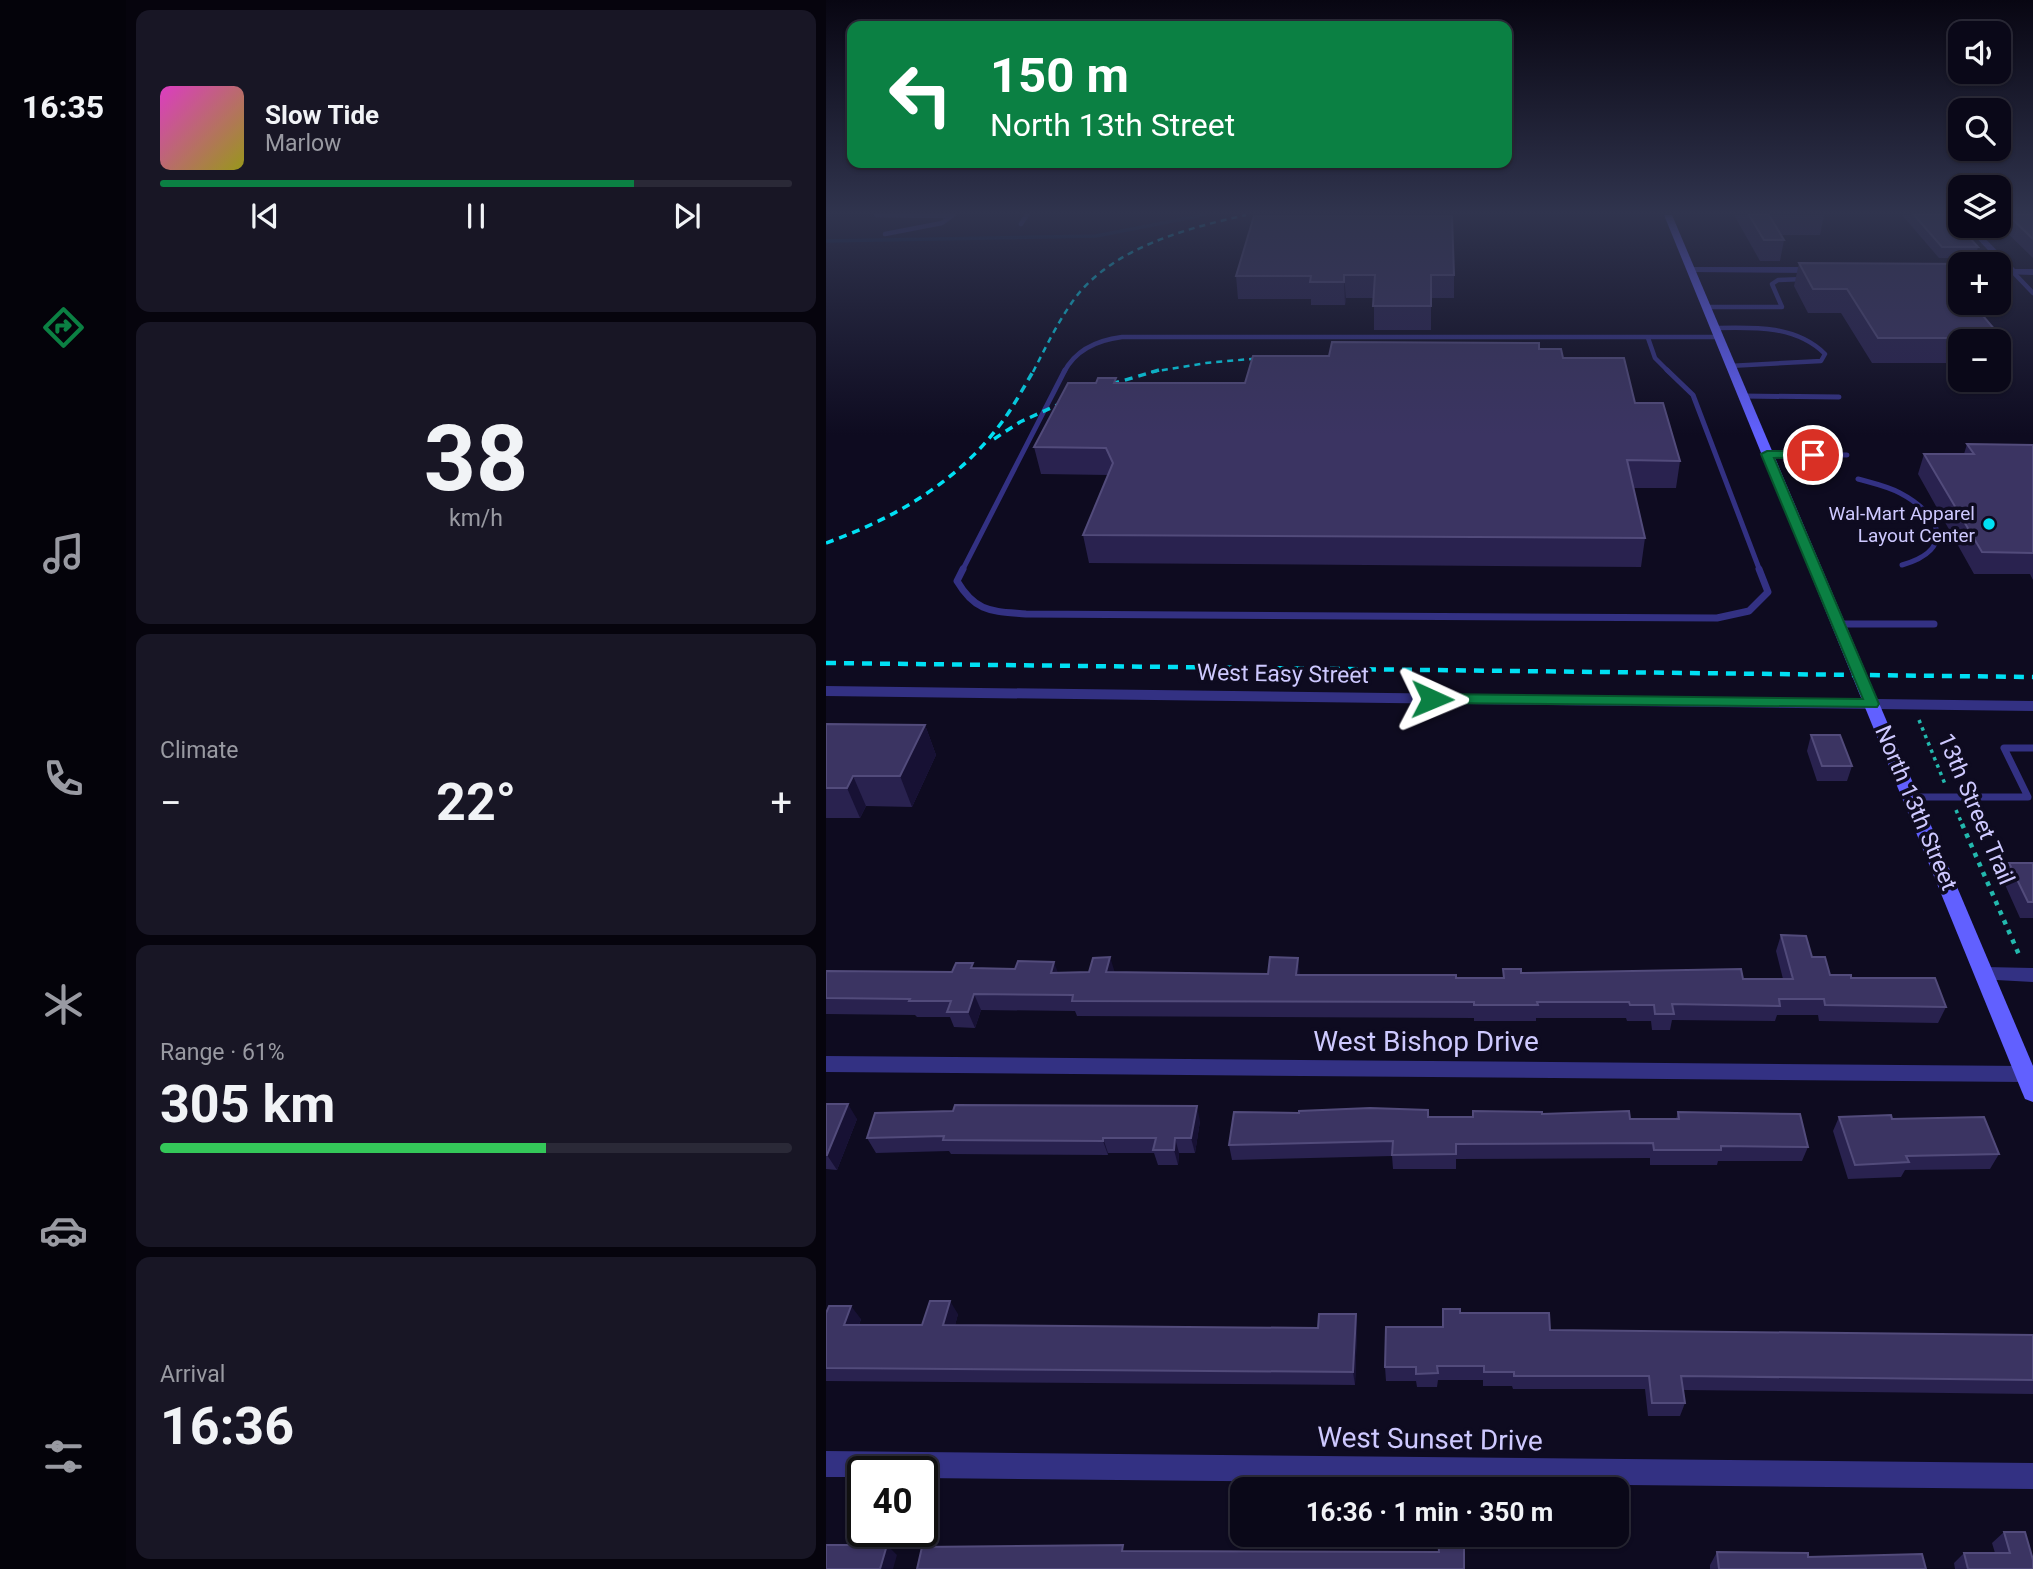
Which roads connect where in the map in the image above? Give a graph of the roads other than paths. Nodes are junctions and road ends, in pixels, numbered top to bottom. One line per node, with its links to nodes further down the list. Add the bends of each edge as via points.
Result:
1 (1698, 288): 3 (main road, North 13th Street)
2 (1774, 288): 3 (lane, via 1782,307)
3 (1706, 307): 4 (main road, North 13th Street)
4 (1715, 332): 5 (lane); 6 (main road, North 13th Street); 6 (lane, via 1741,327 1804,336 1825,354 1821,361)
5 (1648, 338): 5 (lane, via 1100,340 1071,358 957,580 967,601 986,610 1026,614 1717,618 1749,611 1768,592 1693,395 1655,358)
6 (1729, 366): 7 (main road, North 13th Street)
7 (1742, 396): 8 (lane); 9 (main road, North 13th Street)
8 (1839, 397)
9 (1767, 454): 10 (lane); 13 (main road, North 13th Street)
10 (1847, 455)
11 (1858, 479): 12 (lane, via 1904,495 1934,522 1937,546 1921,561)
12 (1902, 565)
13 (1840, 624): 14 (lane); 16 (main road, North 13th Street)
14 (1934, 624)
15 (826, 691): 16 (street, West Easy Street)
16 (1872, 704): 17 (street, West Easy Street); 19 (main road, North 13th Street)
17 (2033, 706)
18 (2033, 748): 19 (lane, via 2004,748 2028,797)
19 (1911, 797): 20 (main road, North 13th Street)
20 (1985, 974): 21 (street); 23 (main road, North 13th Street)
21 (2033, 975)
22 (826, 1063): 23 (street, West Bishop Drive)
23 (2029, 1083)
24 (826, 1464): 25 (street, West Sunset Drive)
25 (2033, 1476)

